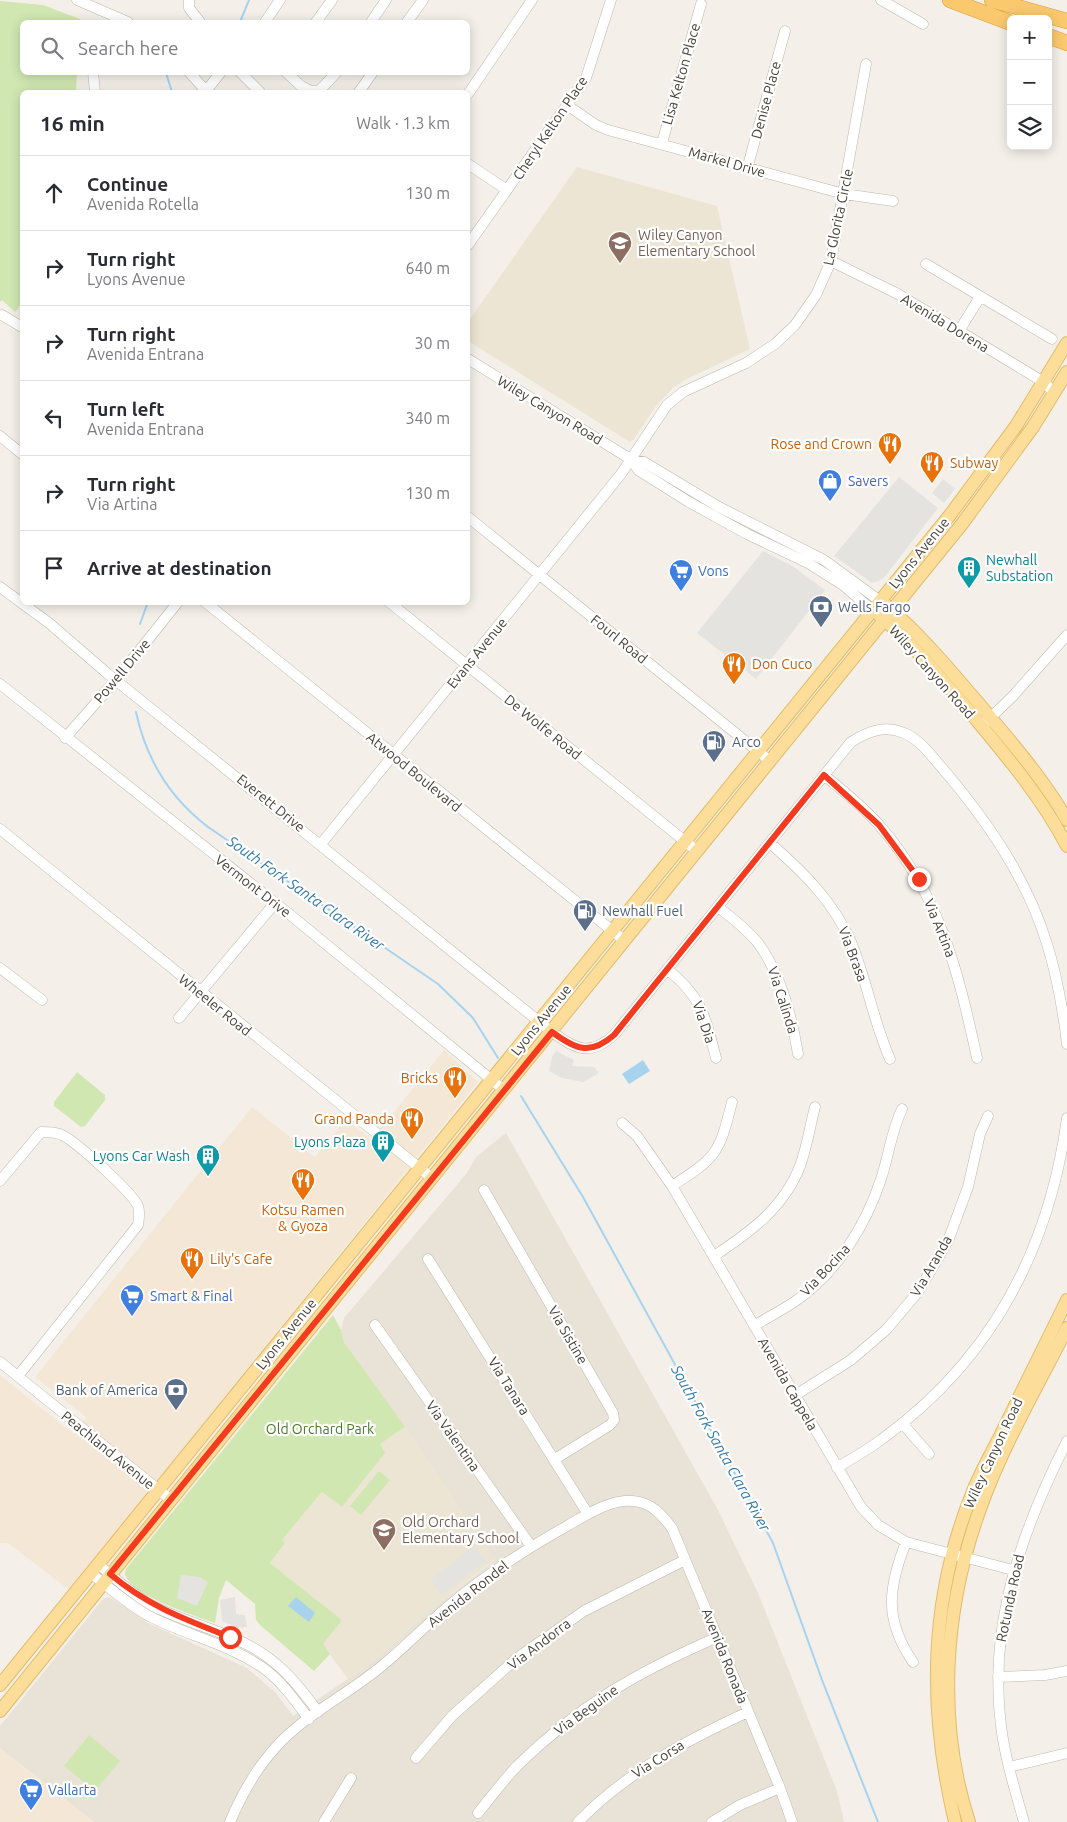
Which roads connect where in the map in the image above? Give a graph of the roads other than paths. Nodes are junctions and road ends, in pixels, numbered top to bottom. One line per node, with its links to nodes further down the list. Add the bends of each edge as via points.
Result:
1 (77, 0): 13 (street)
2 (189, 0): 14 (street, via 189,8)
3 (280, 0): 15 (street)
4 (332, 0): 16 (street)
5 (386, 0): 17 (street)
6 (423, 0): 18 (street)
7 (532, 0): 40 (street)
8 (611, 0): 41 (street, Cheryl Kelton Place, via 586,78)
9 (881, 0): 21 (street)
10 (950, 0): 19 (highway)
11 (992, 0): 20 (highway)
12 (701, 4): 42 (street, Lisa Kelton Place)
13 (123, 20)
14 (198, 20)
15 (266, 20)
16 (317, 20)
17 (372, 20)
18 (408, 20)
19 (1007, 21)
20 (1067, 21)
21 (923, 24)
22 (785, 31): 44 (street, Denise Place)
23 (1052, 37): 24 (highway)
24 (1067, 43)
25 (866, 64): 46 (street, La Glorita Circle)
26 (93, 75): 33 (street)
27 (192, 75): 34 (street)
28 (219, 75): 35 (street)
29 (243, 75): 36 (street)
30 (289, 75): 37 (street)
31 (334, 75): 38 (street)
32 (370, 75): 39 (street)
33 (95, 90)
34 (204, 90)
35 (208, 90)
36 (258, 90)
37 (309, 90)
38 (320, 90)
39 (362, 90)
40 (470, 91)
41 (567, 105): 42 (street, Markel Drive, via 596,126); 45 (street, Cheryl Kelton Place)
42 (662, 143): 44 (street, Markel Drive)
43 (470, 165): 45 (street)
44 (747, 169): 46 (street, Markel Drive)
45 (507, 190): 48 (street, Cheryl Kelton Place)
46 (844, 194): 47 (street, Markel Drive); 49 (street, La Glorita Circle)
47 (893, 201)
48 (470, 242)
49 (831, 261): 54 (street, Avenida Dorena, via 898,294); 63 (street, La Glorita Circle, via 816,295 795,325 775,344 746,363 683,392 667,405)
50 (926, 264): 51 (street)
51 (980, 297): 54 (street); 55 (street)
52 (2, 315): 53 (street)
53 (20, 326)
54 (959, 331): 59 (street, Avenida Dorena)
55 (1052, 339)
56 (1067, 343): 59 (main road, Lyons Avenue)
57 (470, 360): 63 (street, Wiley Canyon Road)
58 (1067, 372): 60 (main road, Lyons Avenue)
59 (1042, 382): 60 (street, Avenida Dorena); 78 (main road, Lyons Avenue, via 1016,426 974,484)
60 (1054, 392): 79 (main road, Lyons Avenue, via 962,524)
61 (0, 436): 62 (street)
62 (20, 452)
63 (632, 460): 64 (street, Wiley Canyon Road, via 644,462); 65 (street, Wiley Canyon Road, via 638,470); 71 (street, Evans Avenue)
64 (664, 474): 65 (street); 66 (street, Wiley Canyon Road)
65 (658, 482): 67 (street, Wiley Canyon Road)
66 (683, 485): 67 (street); 68 (street, Wiley Canyon Road)
67 (677, 494): 70 (street, Wiley Canyon Road)
68 (733, 514): 70 (street); 78 (street, Wiley Canyon Road, via 824,560)
69 (470, 519): 71 (street, Fourl Road)
70 (729, 524): 78 (street, Wiley Canyon Road, via 808,563)
71 (540, 575): 81 (street, Evans Avenue); 88 (street, Fourl Road)
72 (0, 587): 73 (street, Everett Drive)
73 (20, 602)
74 (24, 605): 82 (street, Everett Drive)
75 (176, 605): 82 (street, Powell Drive)
76 (209, 605): 89 (street, Atwood Boulevard)
77 (394, 605): 81 (street, De Wolfe Road)
78 (876, 605): 79 (main road, Wiley Canyon Road); 84 (main road, Lyons Avenue)
79 (887, 615): 85 (main road, Wiley Canyon Road, via 940,657); 87 (main road, Lyons Avenue)
80 (1067, 635): 85 (street)
81 (467, 665): 89 (street, Evans Avenue); 94 (street, De Wolfe Road)
82 (116, 680): 86 (street, Powell Drive); 96 (street, Everett Drive)
83 (0, 684): 86 (street, Vermont Drive)
84 (804, 694): 87 (main road, via 806,705 789,726); 88 (main road, Lyons Avenue)
85 (986, 722): 92 (main road, Wiley Canyon Road, via 1040,778); 97 (main road, Wiley Canyon Road, via 1044,805)
86 (65, 738): 99 (street, Vermont Drive)
87 (782, 747): 90 (main road, Lyons Avenue)
88 (758, 751): 90 (street, Fourl Road); 94 (main road, Lyons Avenue)
89 (394, 756): 96 (street, Evans Avenue); 101 (street, Atwood Boulevard)
90 (770, 761): 98 (main road, Lyons Avenue)
91 (824, 775): 95 (street, Everett Drive); 110 (street, Everett Drive, via 851,742 869,731 887,729 905,733 921,744 996,838 1021,882 1047,943 1062,1002); 113 (street, Via Artina, via 879,825 919,879 938,916 953,958)
92 (1067, 820)
93 (0, 829): 105 (street, Wheeler Road)
94 (685, 842): 98 (street, De Wolfe Road); 101 (main road, Lyons Avenue)
95 (770, 843): 100 (street, Everett Drive); 114 (street, Via Brasa, via 812,882 836,912 852,943)
96 (321, 844): 108 (street, Everett Drive)
97 (1067, 846)
98 (697, 851): 102 (main road, Lyons Avenue)
99 (275, 903): 105 (street); 115 (street, Vermont Drive)
100 (718, 907): 103 (street, Everett Drive); 111 (street, Via Calinda, via 758,942 770,961 782,989)
101 (613, 932): 102 (street, Atwood Boulevard); 108 (main road, Lyons Avenue)
102 (625, 941): 109 (main road, Lyons Avenue)
103 (667, 969): 109 (street, Everett Drive, via 614,1035 602,1045 581,1048 568,1044); 112 (street, Via Dia, via 694,994 706,1017)
104 (1, 971): 106 (street)
105 (201, 994): 107 (street); 123 (street, Wheeler Road)
106 (42, 1000)
107 (179, 1018)
108 (540, 1022): 109 (street, Everett Drive); 115 (main road, Lyons Avenue)
109 (552, 1032): 116 (main road, Lyons Avenue)
110 (1067, 1044)
111 (798, 1054)
112 (716, 1058)
113 (977, 1058)
114 (890, 1059)
115 (492, 1080): 116 (street, Vermont Drive); 123 (main road, Lyons Avenue)
116 (504, 1090): 124 (main road, Lyons Avenue)
117 (732, 1102): 126 (street, via 723,1139 715,1152 705,1165)
118 (815, 1107): 128 (street, via 800,1166 786,1193 751,1232)
119 (902, 1109): 132 (street, Via Bocina, via 893,1128 882,1178 850,1245 798,1300)
120 (988, 1116): 136 (street, Via Aranda, via 980,1134 968,1187 948,1241 918,1292 886,1330 851,1360)
121 (1067, 1118): 137 (street, via 1054,1188 1037,1244 1009,1299 954,1376)
122 (622, 1122): 126 (street, Avenida Cappela, via 637,1136)
123 (420, 1169): 124 (street, Wheeler Road); 142 (main road, Lyons Avenue)
124 (432, 1178): 143 (main road, Lyons Avenue)
125 (0, 1181): 135 (street, via 41,1132 51,1132 63,1136 103,1168 138,1205 140,1218 138,1225)
126 (672, 1186): 128 (street, Avenida Cappela)
127 (484, 1190): 140 (street, Via Sistine, via 613,1414 614,1420 610,1425)
128 (714, 1256): 132 (street, Avenida Cappela)
129 (428, 1259): 140 (street, Via Tanara)
130 (1067, 1300): 148 (main road, Wiley Canyon Road, via 974,1489)
131 (375, 1325): 147 (street, Via Valentina)
132 (754, 1326): 136 (street, Avenida Cappela)
133 (1067, 1328): 148 (main road, Wiley Canyon Road, via 1000,1462)
134 (0, 1362): 135 (street, Peachland Avenue)
135 (18, 1376): 142 (street, Peachland Avenue)
136 (794, 1396): 141 (street, Avenida Cappela)
137 (902, 1423): 139 (street); 141 (street)
138 (1067, 1441): 151 (street, Rotunda Road, via 1028,1526)
139 (929, 1454)
140 (555, 1459): 145 (street, Via Tanara)
141 (837, 1468): 146 (street, Avenida Cappela, via 861,1507 878,1525)
142 (158, 1490): 143 (street, Peachland Avenue); 150 (main road, Lyons Avenue)
143 (170, 1499): 152 (main road, Lyons Avenue)
144 (643, 1503): 145 (street, Avenida Rondel, via 620,1502); 149 (street, Avenida Ronada, via 668,1522)
145 (588, 1514): 147 (street, Avenida Rondel)
146 (906, 1542): 148 (street, Avenida Cappela); 154 (street, via 892,1585 891,1612 894,1628)
147 (531, 1546): 159 (street, Avenida Rondel, via 462,1595 382,1666)
148 (959, 1556): 151 (street, Avenida Cappela); 173 (main road, Wiley Canyon Road, via 939,1622 936,1698 944,1775); 174 (main road, Wiley Canyon Road, via 948,1664 948,1700 955,1764)
149 (685, 1560): 153 (street, Avenida Ronada); 163 (street, Via Andorra, via 584,1611 517,1658 452,1716)
150 (94, 1569): 152 (street); 157 (main road, Lyons Avenue)
151 (1013, 1570): 156 (street, Rotunda Road, via 1001,1629)
152 (106, 1579): 158 (main road, Lyons Avenue); 159 (street, via 155,1606 264,1654 294,1680); 161 (street, via 130,1605 151,1617 236,1652 266,1670 282,1684)
153 (718, 1637): 160 (street, Avenida Ronada); 167 (street, Via Beguine, via 652,1666 610,1690 568,1721 516,1767)
154 (913, 1662)
155 (1067, 1671): 156 (street, via 1045,1676)
156 (998, 1677): 164 (street, Rotunda Road, via 1001,1726)
157 (0, 1685)
158 (0, 1711)
159 (318, 1712): 161 (street, Avenida Rondel)
160 (748, 1712): 166 (street, Avenida Ronada); 170 (street, Via Corsa, via 692,1738 644,1766)
161 (309, 1719): 168 (street, Avenida Rondel, via 276,1746 260,1766)
162 (1067, 1753): 164 (street)
163 (416, 1758)
164 (1009, 1766): 175 (street, Rotunda Road)
165 (351, 1778): 169 (street)
166 (780, 1788): 171 (street, via 740,1805); 172 (street, Avenida Ronada)
167 (478, 1813)
168 (230, 1822)
169 (324, 1822)
170 (578, 1822)
171 (712, 1822)
172 (792, 1822)
173 (955, 1822)
174 (969, 1822)
175 (1024, 1822)

